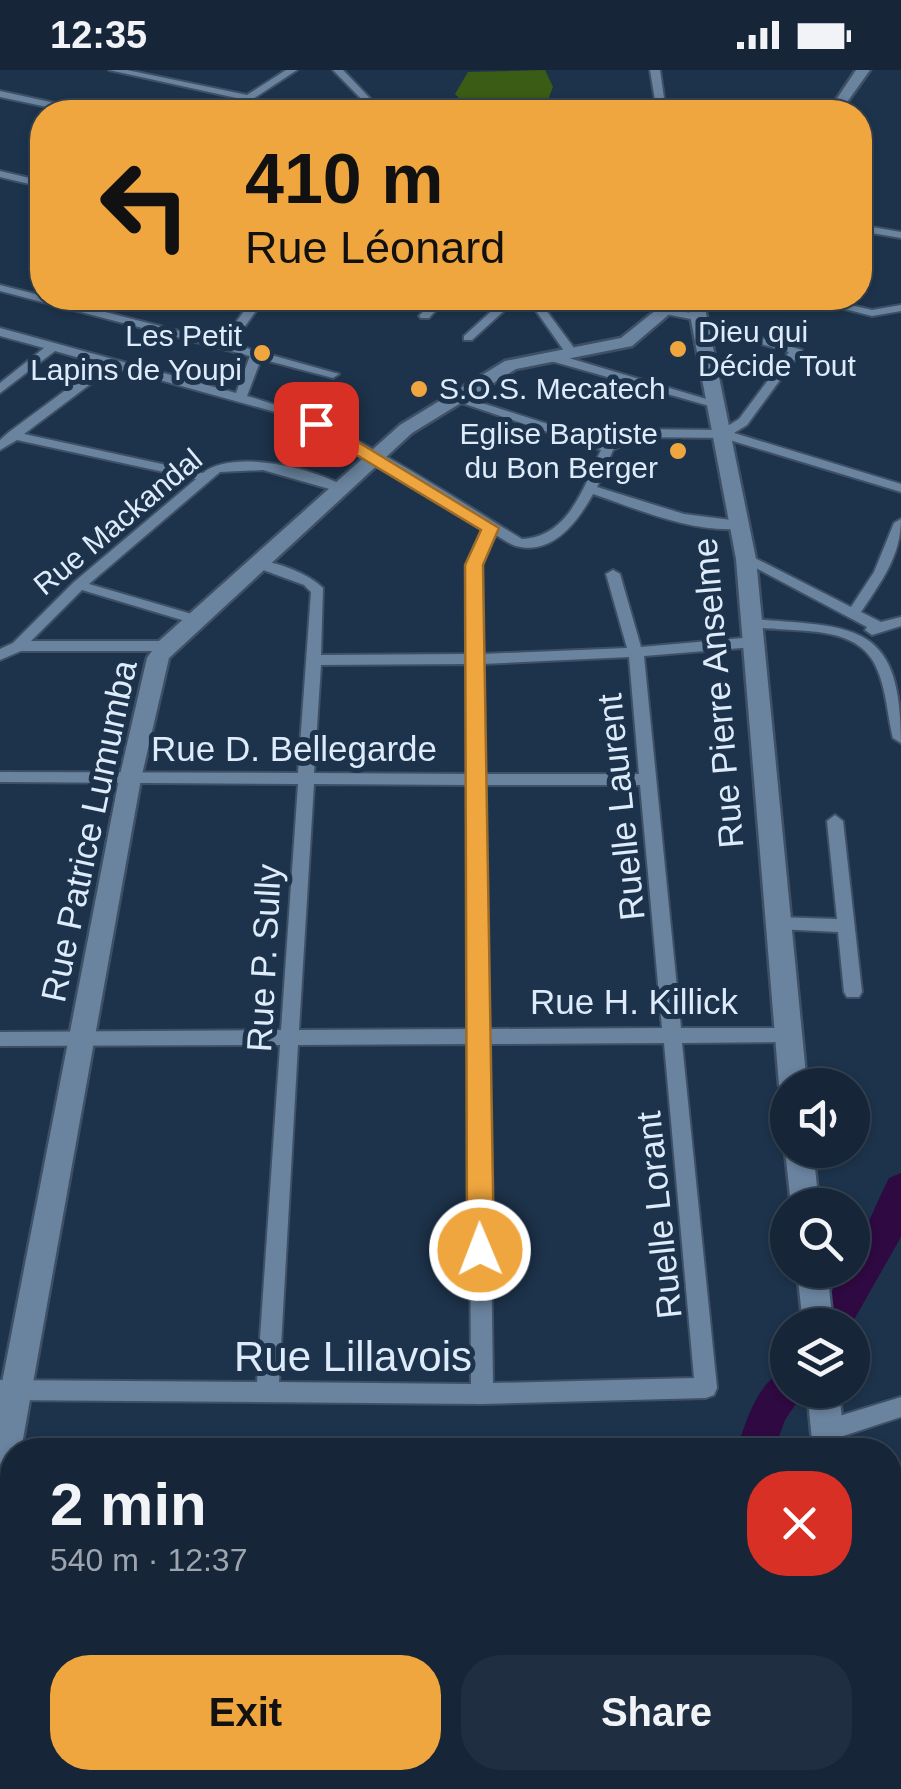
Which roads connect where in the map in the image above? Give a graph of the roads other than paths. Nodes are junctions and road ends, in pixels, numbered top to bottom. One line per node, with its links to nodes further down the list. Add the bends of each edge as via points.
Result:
1 (114, 70): 6 (street)
2 (292, 70): 9 (street)
3 (338, 70): 11 (street)
4 (654, 70): 12 (street)
5 (874, 70): 7 (street)
6 (129, 71): 9 (street)
7 (860, 76): 13 (street)
8 (0, 94): 14 (street)
9 (250, 98): 10 (street)
10 (247, 100)
11 (369, 100)
12 (660, 100)
13 (843, 100)
14 (30, 101)
15 (0, 174): 16 (street)
16 (30, 181)
17 (872, 230): 18 (street)
18 (901, 235)
19 (0, 288): 20 (street)
20 (30, 296)
21 (901, 308): 28 (street)
22 (82, 310): 34 (street)
23 (250, 310): 34 (street)
24 (430, 310): 30 (street)
25 (499, 310): 32 (street)
26 (540, 310): 35 (street)
27 (662, 310): 35 (street, Rue Patrice Lumumba, via 626,342)
28 (859, 310)
29 (698, 312): 43 (street, Rue Pierre Anselme); 44 (street, via 796,350 743,422)
30 (425, 316)
31 (0, 332): 33 (street)
32 (468, 338)
33 (53, 347): 38 (street); 40 (street)
34 (224, 348): 36 (street)
35 (571, 352): 37 (street, Rue Patrice Lumumba)
36 (256, 356): 39 (street); 41 (street)
37 (548, 356): 42 (street, Rue Patrice Lumumba, via 511,365); 43 (street)
38 (110, 362): 41 (street); 45 (street)
39 (333, 374)
40 (0, 388)
41 (240, 397): 48 (street, via 316,424)
42 (453, 398): 47 (street); 48 (street, Rue Patrice Lumumba)
43 (716, 404): 44 (street, Rue Pierre Anselme)
44 (724, 434): 47 (street, via 642,432); 52 (street); 54 (street, Rue Pierre Anselme)
45 (14, 435): 46 (street); 49 (street)
46 (0, 446)
47 (608, 448): 51 (street)
48 (376, 456): 50 (street, Rue Patrice Lumumba); 55 (street)
49 (204, 478): 50 (street, Rue Mackandal, via 216,469 250,464); 59 (street, Rue Mackandal)
50 (340, 488): 57 (street, Rue Patrice Lumumba)
51 (588, 488): 54 (street, via 667,513); 55 (street, via 564,529 544,543 519,544)
52 (901, 488)
53 (901, 523): 60 (street)
54 (742, 525): 56 (street, Rue Pierre Anselme)
55 (490, 528): 71 (street, via 474,565)
56 (746, 558): 60 (street); 64 (street, Rue Pierre Anselme)
57 (260, 564): 61 (street, Rue Patrice Lumumba); 70 (street, Rue P. Sully, via 316,586)
58 (613, 574): 69 (street, Ruelle Laurent)
59 (79, 585): 61 (street); 66 (street, Rue Mackandal)
60 (855, 611): 63 (street)
61 (197, 620): 67 (street, Rue Patrice Lumumba)
62 (901, 621): 63 (street)
63 (879, 627): 65 (street)
64 (753, 633): 65 (street); 69 (street); 79 (street, Rue Pierre Anselme)
65 (853, 639): 72 (street, via 880,660)
66 (18, 646): 67 (street); 68 (street, Rue Mackandal)
67 (166, 646): 75 (street, Rue Patrice Lumumba)
68 (0, 655)
69 (636, 655): 71 (street); 77 (street, Ruelle Laurent)
70 (315, 660): 71 (street); 74 (street, Rue P. Sully)
71 (477, 661): 76 (street)
72 (901, 738)
73 (0, 776): 75 (street, Rue D. Bellegarde)
74 (307, 778): 75 (street, Rue D. Bellegarde); 76 (street, Rue D. Bellegarde); 84 (street, Rue P. Sully)
75 (130, 779): 87 (street, Rue Patrice Lumumba)
76 (476, 779): 77 (street, Rue D. Bellegarde); 82 (street)
77 (648, 780): 85 (street, Ruelle Laurent)
78 (835, 821): 80 (street)
79 (776, 923): 80 (street); 83 (street, Rue Pierre Anselme)
80 (846, 926): 81 (street)
81 (852, 992)
82 (478, 1034): 84 (street, Rue H. Killick); 85 (street, Rue H. Killick); 92 (street)
83 (787, 1034): 85 (street, Rue H. Killick); 88 (street, Rue Pierre Anselme)
84 (292, 1035): 87 (street, Rue H. Killick); 91 (street, Rue P. Sully)
85 (674, 1036): 89 (street, Ruelle Lorant)
86 (0, 1039): 87 (street, Rue H. Killick)
87 (81, 1040): 90 (street, Rue Patrice Lumumba)
88 (790, 1068)
89 (706, 1388): 92 (street, Rue Lillavois)
90 (8, 1390): 91 (street, Rue Lillavois); 95 (street, Rue Patrice Lumumba)
91 (267, 1394): 92 (street, Rue Lillavois)
92 (482, 1394)
93 (825, 1408): 96 (street)
94 (901, 1408): 97 (street)
95 (4, 1438)
96 (828, 1438)
97 (833, 1438)

